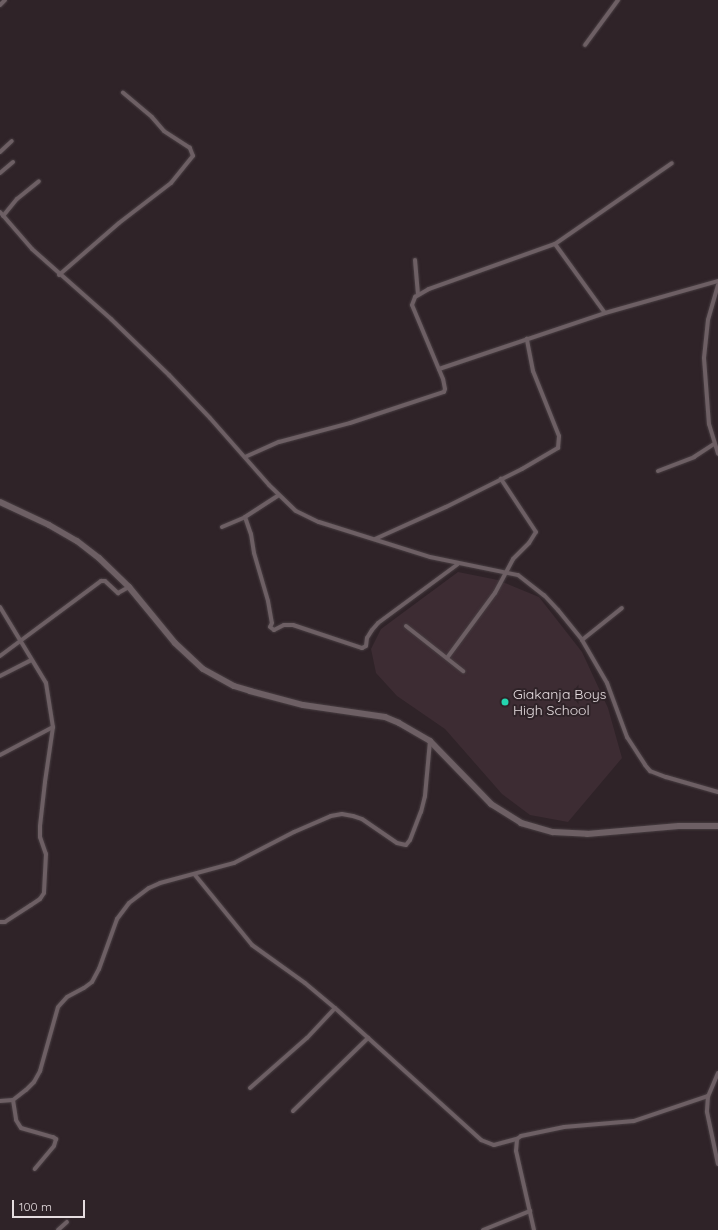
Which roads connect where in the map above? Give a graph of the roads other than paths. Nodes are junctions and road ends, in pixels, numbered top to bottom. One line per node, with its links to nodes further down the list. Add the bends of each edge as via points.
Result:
1 (5, 0): 3 (street)
2 (618, 0): 4 (street)
3 (0, 5)
4 (585, 46)
5 (123, 93): 15 (street, via 164,131 190,148 193,156 171,183 119,223)
6 (12, 141): 7 (street)
7 (0, 152)
8 (13, 162): 10 (street)
9 (672, 163): 13 (street)
10 (0, 172)
11 (39, 181): 12 (street)
12 (1, 214): 15 (street)
13 (555, 244): 18 (street); 19 (street)
14 (415, 260): 18 (street)
15 (59, 275): 24 (street, via 143,350 210,418)
16 (718, 281): 19 (street)
17 (718, 285): 22 (street, via 708,320 704,358 709,424)
18 (418, 294): 21 (street, via 412,305)
19 (605, 313): 20 (street)
20 (527, 339): 21 (street); 26 (street, via 533,371 559,436 559,445 543,458)
21 (439, 369): 24 (street, via 445,389 442,394 279,442)
22 (714, 444): 23 (street); 25 (street, via 694,458)
23 (718, 454)
24 (244, 457): 27 (street)
25 (658, 471)
26 (501, 479): 31 (street); 33 (street, via 536,532 513,559)
27 (279, 495): 29 (street); 31 (street, via 308,518)
28 (0, 502): 34 (main road, via 49,525 77,542 114,571)
29 (245, 517): 30 (street); 32 (street, via 268,601 272,623 270,627 274,630 284,625 293,625 362,648 366,646 367,638 378,623)
30 (222, 527)
31 (375, 539): 32 (street)
32 (458, 564): 33 (street)
33 (507, 572): 39 (street, via 518,575 544,595); 41 (street, via 496,593)
34 (129, 587): 38 (street, via 118,593 106,581 101,581); 46 (main road, via 175,643 203,669 217,677 250,691 297,703 385,717)
35 (0, 607): 38 (street)
36 (622, 608): 39 (street)
37 (406, 626): 41 (street)
38 (20, 640): 40 (street); 42 (street)
39 (582, 640): 48 (street, via 606,683 627,737 644,765 650,771 666,777)
40 (0, 656)
41 (447, 658): 43 (street)
42 (31, 660): 44 (street); 45 (street, via 46,683)
43 (463, 671)
44 (0, 676)
45 (53, 728): 47 (street); 51 (street, via 40,826 40,837 46,854 44,893 31,906 5,922)
46 (430, 741): 49 (main road, via 491,804 521,823 553,832 587,834 679,826); 50 (street, via 426,796 406,845 397,843 362,819 342,814 294,832 234,863)
47 (0, 755)
48 (718, 792)
49 (718, 826)
50 (195, 875): 52 (street, via 252,945); 57 (street, via 177,877 154,886 129,903 116,920 92,982 67,997 58,1007 40,1071 34,1082)
51 (0, 922)
52 (335, 1008): 53 (street); 55 (street, via 307,1038)
53 (368, 1038): 59 (street); 60 (street, via 481,1140 494,1145)
54 (718, 1073): 56 (street)
55 (250, 1088)
56 (708, 1096): 60 (street, via 634,1121 564,1127 525,1134); 61 (street, via 707,1112)
57 (13, 1100): 58 (street); 62 (street, via 16,1120 21,1128 56,1139 54,1146)
58 (0, 1101)
59 (293, 1111)
60 (517, 1139): 63 (street, via 516,1151)
61 (718, 1164)
62 (35, 1169)
63 (530, 1211): 66 (street); 67 (street)
64 (67, 1222): 65 (street)
65 (58, 1230)
66 (483, 1230)
67 (534, 1230)

